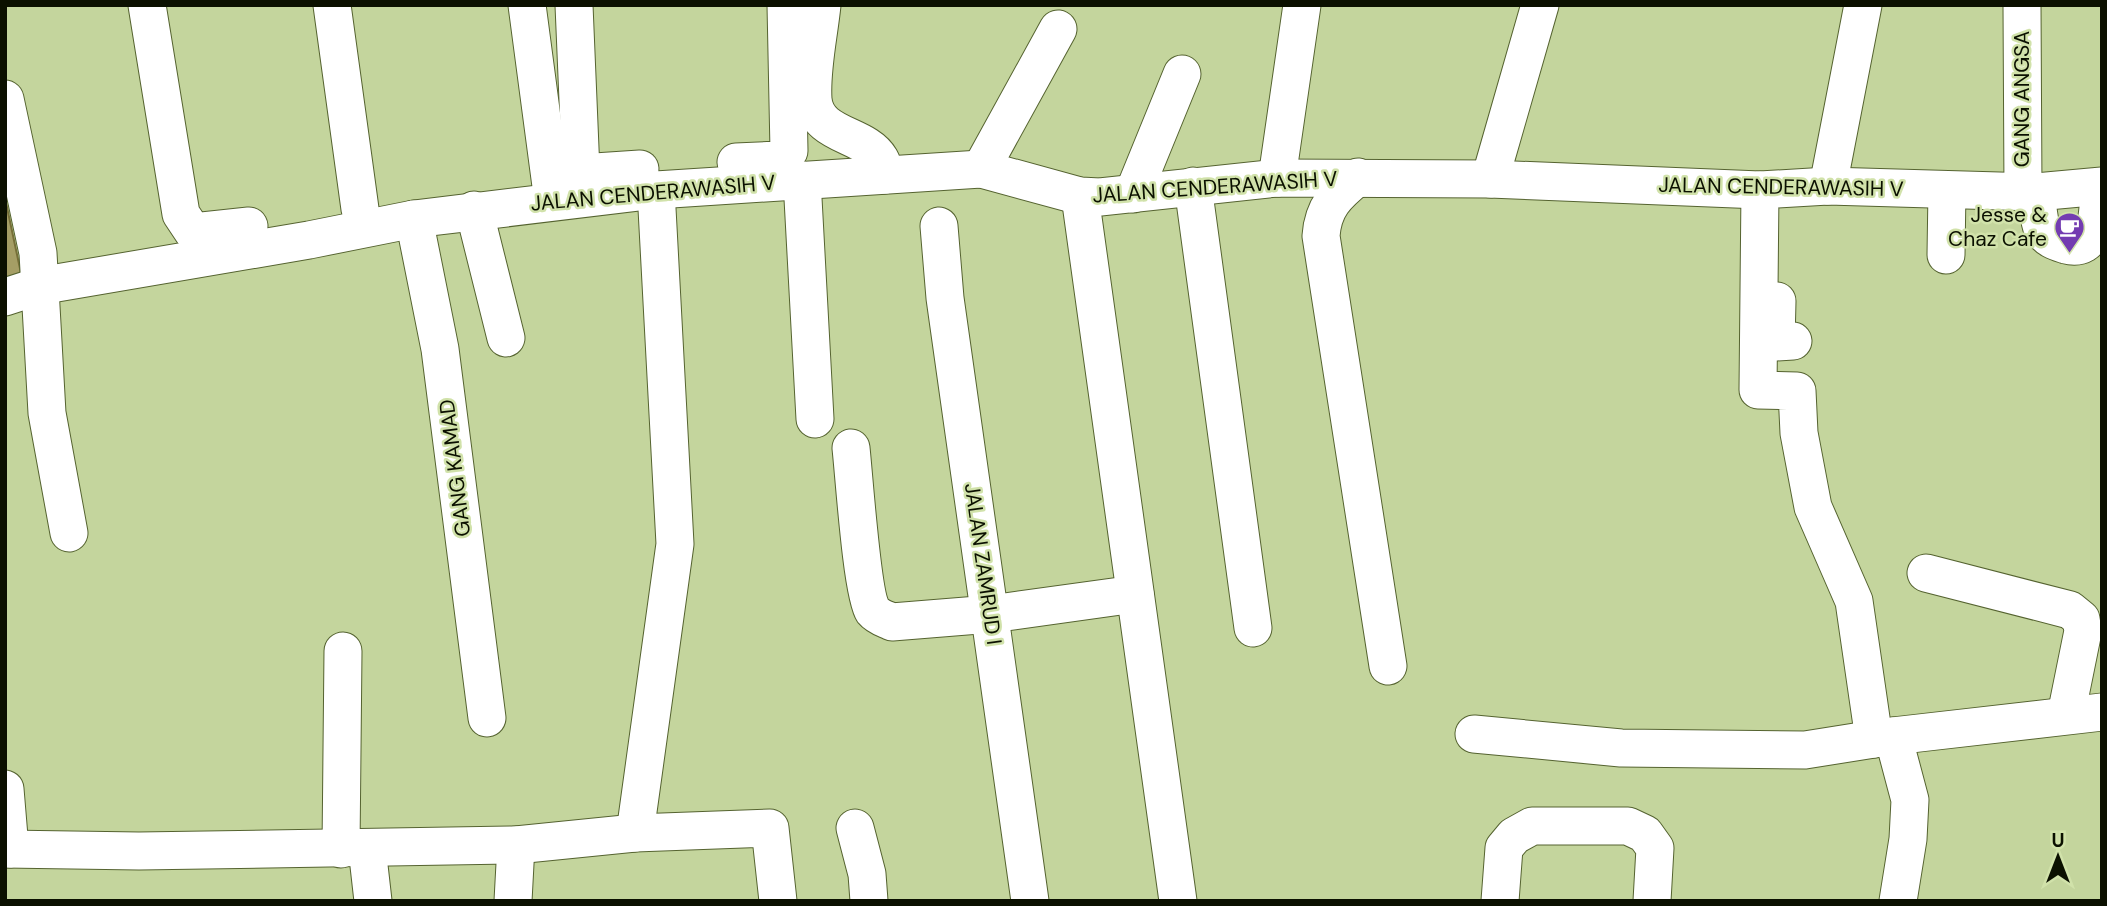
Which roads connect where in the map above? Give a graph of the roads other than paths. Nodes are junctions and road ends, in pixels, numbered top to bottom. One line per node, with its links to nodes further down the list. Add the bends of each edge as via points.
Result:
1 (147, 5): 32 (street, via 181,214 187,227 202,233)
2 (332, 5): 32 (street)
3 (527, 5): 14 (street)
4 (574, 5): 12 (street)
5 (786, 5): 25 (street, via 789,151 778,159)
6 (822, 5): 17 (street, via 813,101 831,127 880,158)
7 (1302, 5): 19 (street)
8 (1539, 5): 20 (street)
9 (1863, 5): 23 (street)
10 (2022, 5): 29 (street, GANG ANGSA)
11 (1058, 29): 16 (street)
12 (575, 73): 14 (street); 25 (street)
13 (1182, 74): 30 (street)
14 (538, 77): 25 (street)
15 (5, 99): 37 (street, via 38,253)
16 (981, 169): 17 (street, JALAN CENDERAWASIH V); 31 (street, JALAN CENDERAWASIH V)
17 (885, 175): 21 (street, JALAN CENDERAWASIH V)
18 (1357, 177): 19 (street, JALAN CENDERAWASIH V); 20 (street, JALAN CENDERAWASIH V); 48 (street, via 1329,204 1322,216 1321,236)
19 (1277, 178): 22 (street, JALAN CENDERAWASIH V)
20 (1490, 179): 26 (street, JALAN CENDERAWASIH V)
21 (802, 180): 27 (street, JALAN CENDERAWASIH V); 40 (street)
22 (1193, 186): 30 (street, JALAN CENDERAWASIH V); 46 (street)
23 (1828, 186): 26 (street, JALAN CENDERAWASIH V); 28 (street, JALAN CENDERAWASIH V)
24 (2100, 187): 29 (street, JALAN CENDERAWASIH V); 29 (street, GANG ANGSA, via 2096,227 2087,241 2073,247 2053,241 2043,230)
25 (567, 188): 27 (street, JALAN CENDERAWASIH V); 32 (street); 33 (street, JALAN CENDERAWASIH V)
26 (1769, 189): 39 (street, via 1774,331 1776,342); 53 (street, via 1758,390 1797,391 1798,433 1813,507 1854,601)
27 (656, 190): 56 (street, via 675,544)
28 (1947, 190): 29 (street, JALAN CENDERAWASIH V); 36 (street)
29 (2029, 192)
30 (1133, 194): 31 (street, JALAN CENDERAWASIH V)
31 (1080, 196): 44 (street)
32 (360, 209)
33 (474, 210): 34 (street, JALAN CENDERAWASIH V); 38 (street)
34 (414, 219): 37 (street, JALAN CENDERAWASIH V); 51 (street, GANG KAMAD, via 440,349)
35 (939, 226): 45 (street, JALAN ZAMRUD I, via 945,298)
36 (1947, 255)
37 (22, 291): 42 (street)
38 (506, 338)
39 (1793, 341)
40 (815, 419)
41 (851, 448): 45 (street, via 872,610 892,622)
42 (69, 533)
43 (1926, 573): 50 (street, via 2070,610 2081,619 2083,631)
44 (1135, 594): 45 (street); 65 (street)
45 (991, 614): 64 (street, JALAN ZAMRUD I)
46 (1253, 628)
47 (343, 651): 58 (street)
48 (1388, 666)
49 (2102, 712): 50 (street)
50 (2066, 715): 53 (street)
51 (487, 718)
52 (1474, 734): 53 (street, via 1621,748 1744,751 1805,750)
53 (1884, 737): 68 (street, via 1910,800)
54 (5, 789): 59 (street)
55 (855, 828): 63 (street)
56 (635, 833): 57 (street); 62 (street, via 770,828)
57 (516, 845): 58 (street); 61 (street)
58 (354, 848): 59 (street); 60 (street)
59 (7, 849)
60 (373, 901)
61 (513, 901)
62 (778, 901)
63 (869, 901)
64 (1030, 901)
65 (1178, 901)
66 (1500, 901): 67 (street, via 1504,848 1532,826 1628,826 1645,834 1656,848)
67 (1652, 901)
68 (1898, 901)

